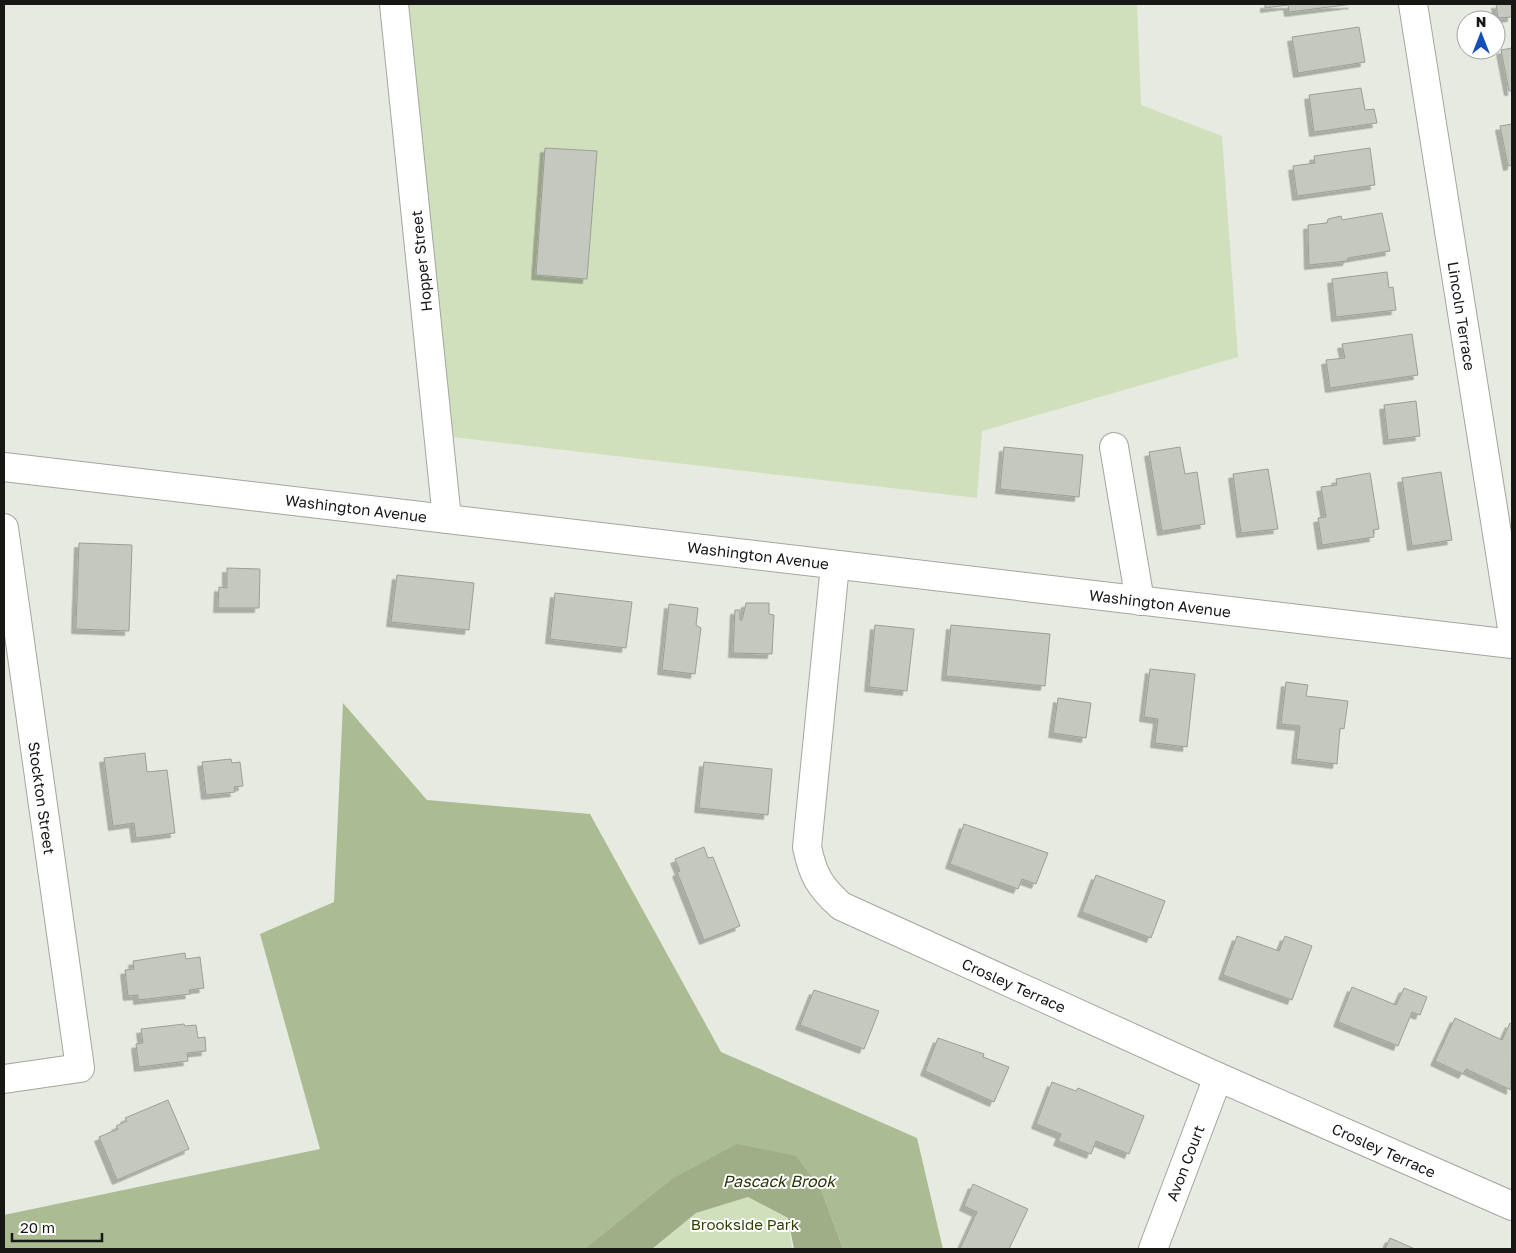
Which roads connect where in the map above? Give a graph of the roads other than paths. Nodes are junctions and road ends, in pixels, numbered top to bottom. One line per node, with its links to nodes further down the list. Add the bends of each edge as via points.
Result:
1 (394, 4): 5 (street, Hopper Street)
2 (1412, 4): 9 (street, Lincoln Terrace)
3 (1114, 447): 8 (street)
4 (4, 467): 5 (street, Washington Avenue)
5 (447, 519): 7 (street, Washington Avenue)
6 (4, 528): 12 (street, Stockton Street, via 80,1068)
7 (835, 565): 8 (street, Washington Avenue); 11 (street, Crosley Terrace, via 807,847 813,871 824,890 841,906)
8 (1140, 600): 10 (street, Washington Avenue)
9 (1512, 628)
10 (1512, 644)
11 (1218, 1078): 13 (street, Crosley Terrace); 14 (street, Avon Court)
12 (4, 1079)
13 (1512, 1206)
14 (1153, 1249)

